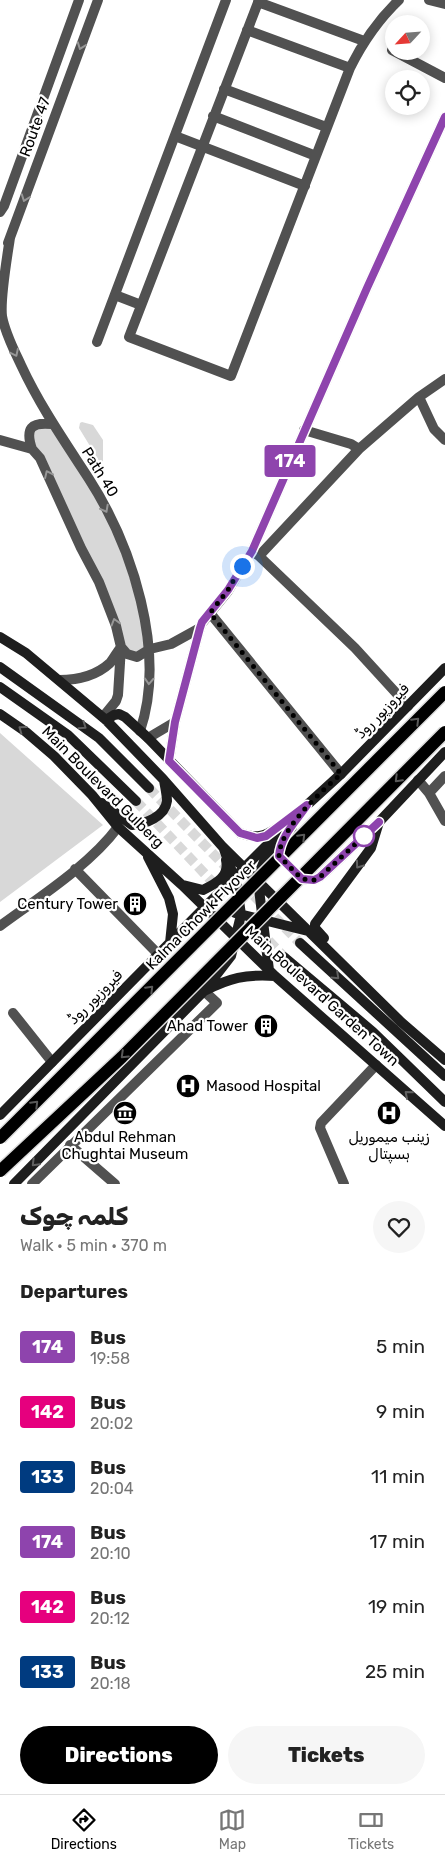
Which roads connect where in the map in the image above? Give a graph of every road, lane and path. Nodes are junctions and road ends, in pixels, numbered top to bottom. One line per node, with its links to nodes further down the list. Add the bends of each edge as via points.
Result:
1 (79, 0): 22 (street, Route 47)
2 (98, 0): 24 (street, Route 47, one-way to 24)
3 (226, 0): 18 (street)
4 (399, 0): 9 (street)
5 (430, 0): 7 (street)
6 (258, 1): 8 (street); 9 (street)
7 (445, 4)
8 (247, 30): 11 (street); 13 (street)
9 (364, 41): 11 (street)
10 (411, 60): 12 (street)
11 (350, 68): 16 (street)
12 (445, 78)
13 (224, 89): 14 (street); 16 (street)
14 (213, 116): 19 (street); 20 (street)
15 (445, 117): 17 (street)
16 (326, 127): 20 (street)
17 (442, 134): 32 (street)
18 (175, 136): 19 (street); 26 (street)
19 (201, 147): 21 (street); 27 (street)
20 (316, 156): 21 (street)
21 (305, 186): 27 (street, via 231,376 130,337)
22 (2, 209): 23 (street, Route 47)
23 (0, 218)
24 (10, 238): 25 (street, Route 47); 31 (street, Path 40, one-way to 31, via 1,315 11,344)
25 (0, 264)
26 (115, 295): 27 (street); 28 (street)
27 (141, 305)
28 (97, 342)
29 (445, 379): 30 (street)
30 (419, 397): 34 (street, via 434,429); 36 (street)
31 (52, 424): 35 (street, via 40,423 30,429); 42 (street, Path 40, one-way to 42, via 89,480 117,533 136,589)
32 (304, 430): 36 (street); 37 (street)
33 (0, 440): 35 (street)
34 (445, 440)
35 (32, 449): 41 (street, one-way to 35, via 113,615 99,582 45,466)
36 (359, 449): 37 (street)
37 (256, 554): 38 (street); 48 (street, via 355,648)
38 (210, 613): 39 (street); 56 (street)
39 (200, 628): 42 (street, via 171,644); 51 (street)
40 (0, 637): 45 (main road, via 26,653)
41 (121, 647): 42 (street, via 136,657); 45 (street, via 111,662 88,676); 50 (street, via 118,695)
42 (150, 650): 53 (street, Path 40, one-way to 53)
43 (0, 667): 60 (main road, one-way to 60, via 99,738)
44 (445, 668): 48 (main road, فیروزپور روڈ)
45 (58, 680): 50 (main road)
46 (0, 687): 63 (main road, via 68,735)
47 (445, 692): 96 (main road, Kalma Chowk Flyover, one-way to 47, bridge)
48 (408, 706): 56 (main road, فیروزپور روڈ)
49 (0, 714): 62 (main road, Main Boulevard Gulberg, one-way to 49, via 54,756)
50 (105, 719): 53 (main road, via 119,714); 58 (main road)
51 (175, 722): 53 (street); 55 (street)
52 (445, 732): 98 (main road, one-way to 98, bridge, via 122,1057)
53 (144, 734): 55 (main road)
54 (445, 752): 59 (main road)
55 (169, 761): 64 (main road, via 240,833 250,837 266,836)
56 (341, 774): 64 (main road, فیروزپور روڈ)
57 (445, 776): 61 (street)
58 (164, 779): 62 (main road, via 167,802 163,811 147,822 132,825); 68 (main road)
59 (418, 780): 61 (street); 66 (main road)
60 (149, 788)
61 (429, 793): 65 (street)
62 (92, 795): 67 (main road, Main Boulevard Gulberg)
63 (136, 801)
64 (307, 805): 66 (main road, via 280,844 279,852 279,856 302,879 320,877); 70 (main road, فیروزپور روڈ); 73 (main road, via 264,858)
65 (445, 821)
66 (379, 822): 87 (main road, one-way to 87, via 371,848 315,924)
67 (118, 827): 69 (main road, Main Boulevard Gulberg); 71 (street)
68 (222, 846): 70 (main road); 72 (main road); 74 (main road, via 227,863 225,874 218,883 202,890)
69 (144, 850): 74 (main road, Main Boulevard Gulberg); 81 (main road, via 169,898 173,914)
70 (245, 868): 72 (main road, فیروزپور روڈ); 73 (main road)
71 (75, 869): 78 (street); 83 (street)
72 (235, 878): 75 (main road, فیروزپور روڈ); 76 (main road)
73 (258, 881): 77 (main road); 79 (main road)
74 (182, 885): 75 (main road, Main Boulevard Garden Town)
75 (205, 907): 76 (main road); 80 (main road, Main Boulevard Garden Town); 81 (main road, فیروزپور روڈ)
76 (241, 915): 77 (main road); 80 (main road)
77 (263, 920): 79 (main road); 85 (main road)
78 (0, 926)
79 (310, 932): 87 (main road)
80 (236, 938): 85 (main road, Main Boulevard Garden Town); 86 (main road, via 231,956)
81 (170, 943): 83 (main road, فیروزپور روڈ)
82 (300, 943): 92 (main road, Main Boulevard Garden Town, one-way to 92)
83 (158, 954): 90 (main road, فیروزپور روڈ)
84 (284, 957): 93 (main road, Main Boulevard Garden Town, via 373,1032)
85 (272, 973): 86 (main road, via 225,980); 91 (main road, Main Boulevard Garden Town)
86 (204, 991): 97 (street, via 217,1003); 99 (main road, one-way to 99)
87 (371, 992): 89 (main road)
88 (13, 1013): 90 (street)
89 (445, 1060)
90 (52, 1062): 94 (main road, فیروزپور روڈ)
91 (376, 1065): 95 (main road, Main Boulevard Garden Town, one-way to 91); 102 (street, via 321,1123 320,1128)
92 (445, 1076)
93 (445, 1102)
94 (2, 1108)
95 (445, 1126)
96 (0, 1138)
97 (70, 1145): 100 (street); 101 (street)
98 (0, 1172)
99 (14, 1184)
100 (32, 1184)
101 (115, 1184)
102 (344, 1184)

